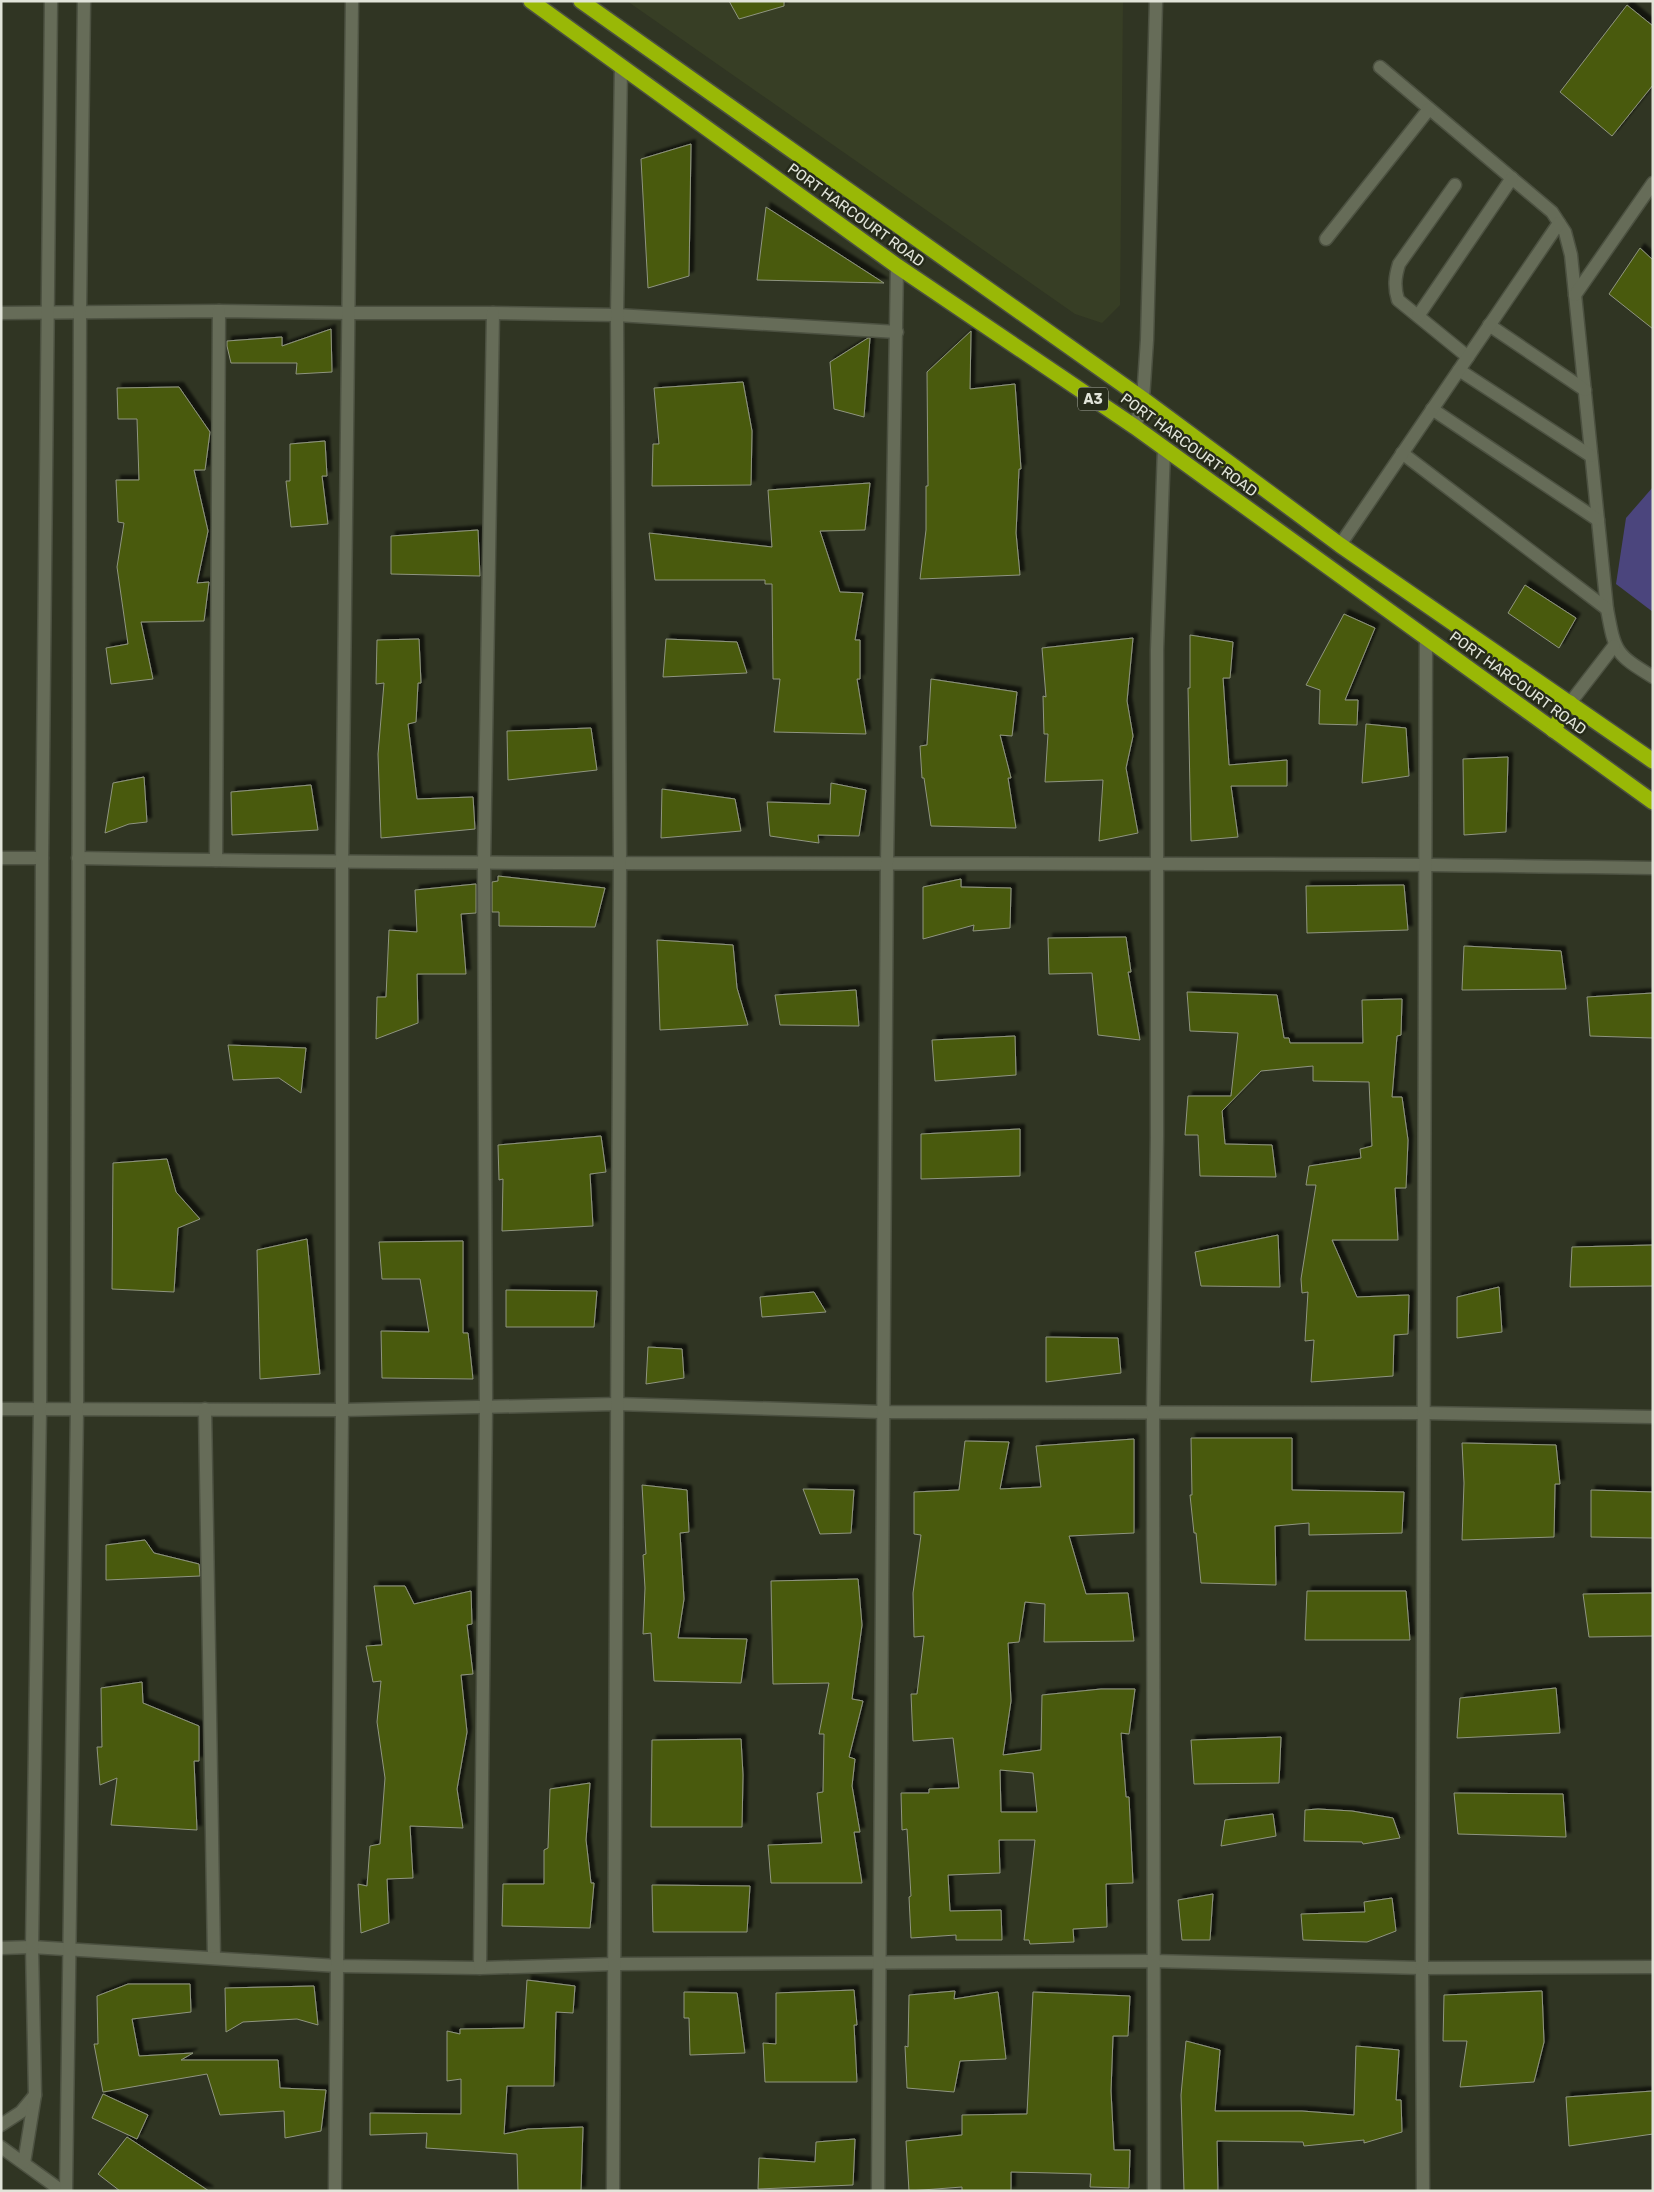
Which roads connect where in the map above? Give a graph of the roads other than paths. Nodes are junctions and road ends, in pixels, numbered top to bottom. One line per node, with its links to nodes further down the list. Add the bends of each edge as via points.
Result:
1 (51, 1): 21 (street)
2 (84, 1): 17 (street)
3 (352, 1): 22 (street)
4 (530, 1): 7 (highway, PORT HARCOURT ROAD / A3)
5 (581, 1): 30 (highway, PORT HARCOURT ROAD / A3)
6 (1156, 1): 30 (street, via 1148,340)
7 (621, 67): 15 (highway, PORT HARCOURT ROAD / A3); 23 (street)
8 (1380, 67): 9 (street)
9 (1430, 108): 10 (street); 14 (street)
10 (1512, 178): 13 (street, via 1552,212); 24 (street)
11 (1455, 184): 24 (street, via 1399,264 1395,278 1398,300)
12 (1653, 184): 16 (street)
13 (1559, 222): 16 (street, via 1571,256); 25 (street)
14 (1326, 238)
15 (897, 266): 26 (street); 32 (highway, PORT HARCOURT ROAD / A3)
16 (1575, 295): 29 (street)
17 (80, 311): 18 (street); 21 (street); 48 (street)
18 (219, 311): 22 (street); 49 (street)
19 (494, 312): 22 (street); 23 (street); 52 (street)
20 (1, 313): 21 (street)
21 (49, 314): 47 (street)
22 (349, 314): 51 (street)
23 (617, 315): 26 (street); 53 (street)
24 (1418, 316): 27 (street)
25 (1489, 325): 27 (street); 29 (street)
26 (897, 332): 54 (street)
27 (1468, 357): 28 (street)
28 (1459, 370): 31 (street); 35 (street)
29 (1585, 390): 35 (street)
30 (1143, 399): 32 (street); 37 (highway, PORT HARCOURT ROAD / A3)
31 (1432, 409): 34 (street); 36 (street)
32 (1135, 427): 33 (highway, PORT HARCOURT ROAD / A3)
33 (1164, 448): 39 (highway, PORT HARCOURT ROAD / A3); 50 (street, via 1157,650)
34 (1402, 453): 37 (street); 38 (street)
35 (1592, 456): 36 (street)
36 (1598, 520): 38 (street)
37 (1340, 545): 42 (highway, PORT HARCOURT ROAD / A3)
38 (1607, 609): 40 (street)
39 (1426, 638): 43 (highway, PORT HARCOURT ROAD / A3); 55 (street)
40 (1614, 646): 41 (street, via 1628,662); 42 (street)
41 (1653, 677)
42 (1570, 704): 43 (highway); 44 (highway, PORT HARCOURT ROAD / A3)
43 (1553, 730): 45 (highway, PORT HARCOURT ROAD / A3)
44 (1653, 761)
45 (1653, 802)
46 (1, 858): 47 (street)
47 (42, 858): 60 (street)
48 (78, 858): 49 (street); 61 (street)
49 (216, 860): 51 (street)
50 (1157, 862): 54 (street); 55 (street); 65 (street)
51 (342, 863): 52 (street); 63 (street)
52 (484, 863): 53 (street); 58 (street)
53 (620, 863): 54 (street); 57 (street)
54 (887, 863): 64 (street)
55 (1425, 864): 56 (street); 66 (street)
56 (1653, 868)
57 (617, 1404): 58 (street); 64 (street); 73 (street)
58 (486, 1407): 63 (street); 77 (street)
59 (1, 1409): 60 (street)
60 (40, 1409): 61 (street); 68 (street)
61 (77, 1409): 62 (street); 70 (street)
62 (206, 1409): 63 (street); 71 (street)
63 (342, 1410): 75 (street)
64 (882, 1412): 65 (street); 74 (street)
65 (1153, 1412): 66 (street); 72 (street)
66 (1424, 1414): 67 (street); 78 (street)
67 (1653, 1417)
68 (32, 1947): 69 (street); 70 (street); 79 (street)
69 (1, 1948)
70 (70, 1951): 71 (street); 84 (street)
71 (214, 1958): 75 (street)
72 (1153, 1962): 74 (street); 78 (street); 88 (street)
73 (615, 1964): 74 (street); 77 (street); 86 (street)
74 (879, 1964): 87 (street)
75 (338, 1966): 77 (street); 85 (street)
76 (1653, 1967): 78 (street)
77 (480, 1968)
78 (1422, 1968): 89 (street)
79 (35, 2095): 80 (street, via 21,2112); 82 (street)
80 (1, 2125)
81 (1, 2147): 82 (street)
82 (24, 2163): 83 (street)
83 (62, 2191)
84 (66, 2191)
85 (335, 2191)
86 (613, 2191)
87 (878, 2191)
88 (1154, 2191)
89 (1423, 2191)

